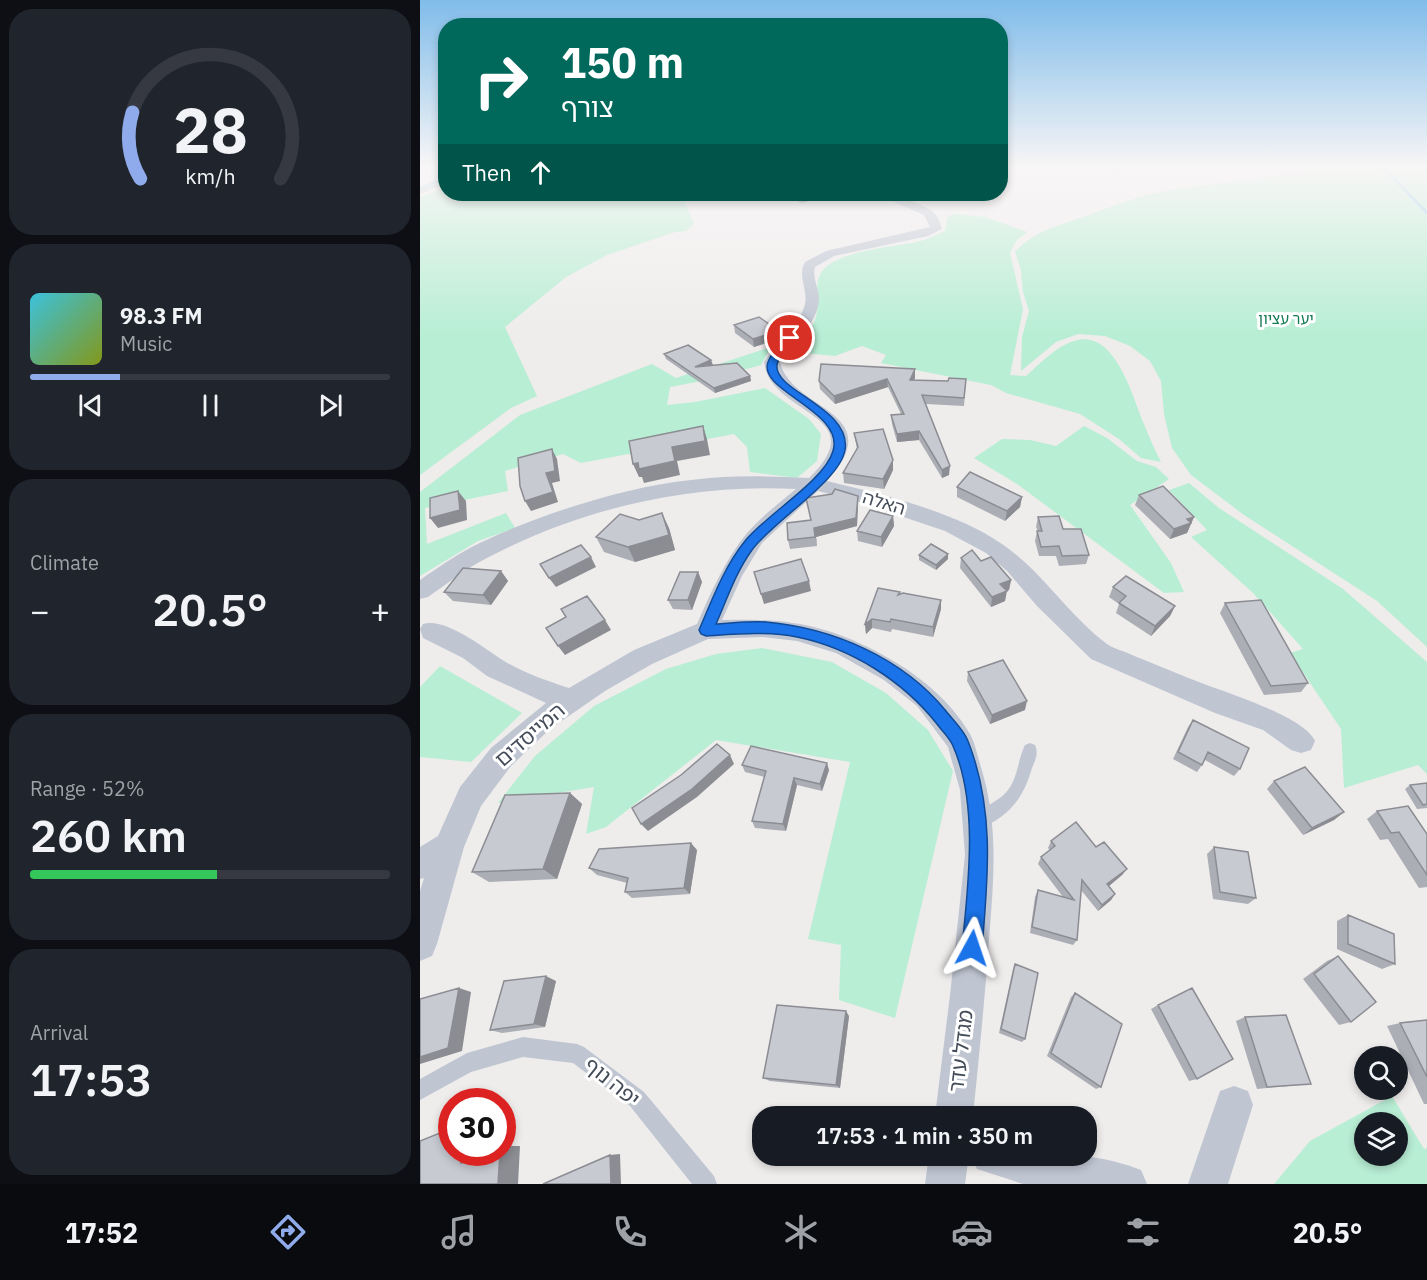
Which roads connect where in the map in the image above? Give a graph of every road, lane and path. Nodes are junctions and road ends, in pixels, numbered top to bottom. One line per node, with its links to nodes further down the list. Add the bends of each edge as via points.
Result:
1 (934, 223): 2 (street, via 936,229 904,239 828,254 810,263 807,269 812,301 808,313 772,362 772,372 823,414 838,433 840,449)
2 (814, 484): 3 (street, האלה, via 690,486 608,502 521,533 476,555); 4 (street, via 763,528 748,547); 7 (street, האלה, via 952,526 1015,565 1045,600 1100,652 1272,722)
3 (420, 591)
4 (706, 630): 6 (street, המייסדים, via 643,657); 9 (street, מגדל עדר, via 763,628 797,632 843,645 893,673 926,698 960,742 974,790)
5 (431, 631): 6 (street, via 505,674)
6 (572, 700): 10 (street, המייסדים, via 501,757 470,796)
7 (1301, 741)
8 (1030, 750): 9 (lane, via 1018,791 1006,806)
9 (977, 822): 15 (street, מגדל עדר, via 980,855)
10 (448, 847): 11 (street); 12 (street, המייסדים)
11 (420, 864)
12 (420, 944)
13 (420, 1090): 18 (lane, יפה נוף, via 467,1063 523,1047 577,1054 637,1099)
14 (1234, 1105): 21 (street)
15 (955, 1106)
16 (947, 1166): 19 (street)
17 (1022, 1166): 20 (street)
18 (706, 1184)
19 (945, 1184)
20 (1127, 1184)
21 (1208, 1184)

